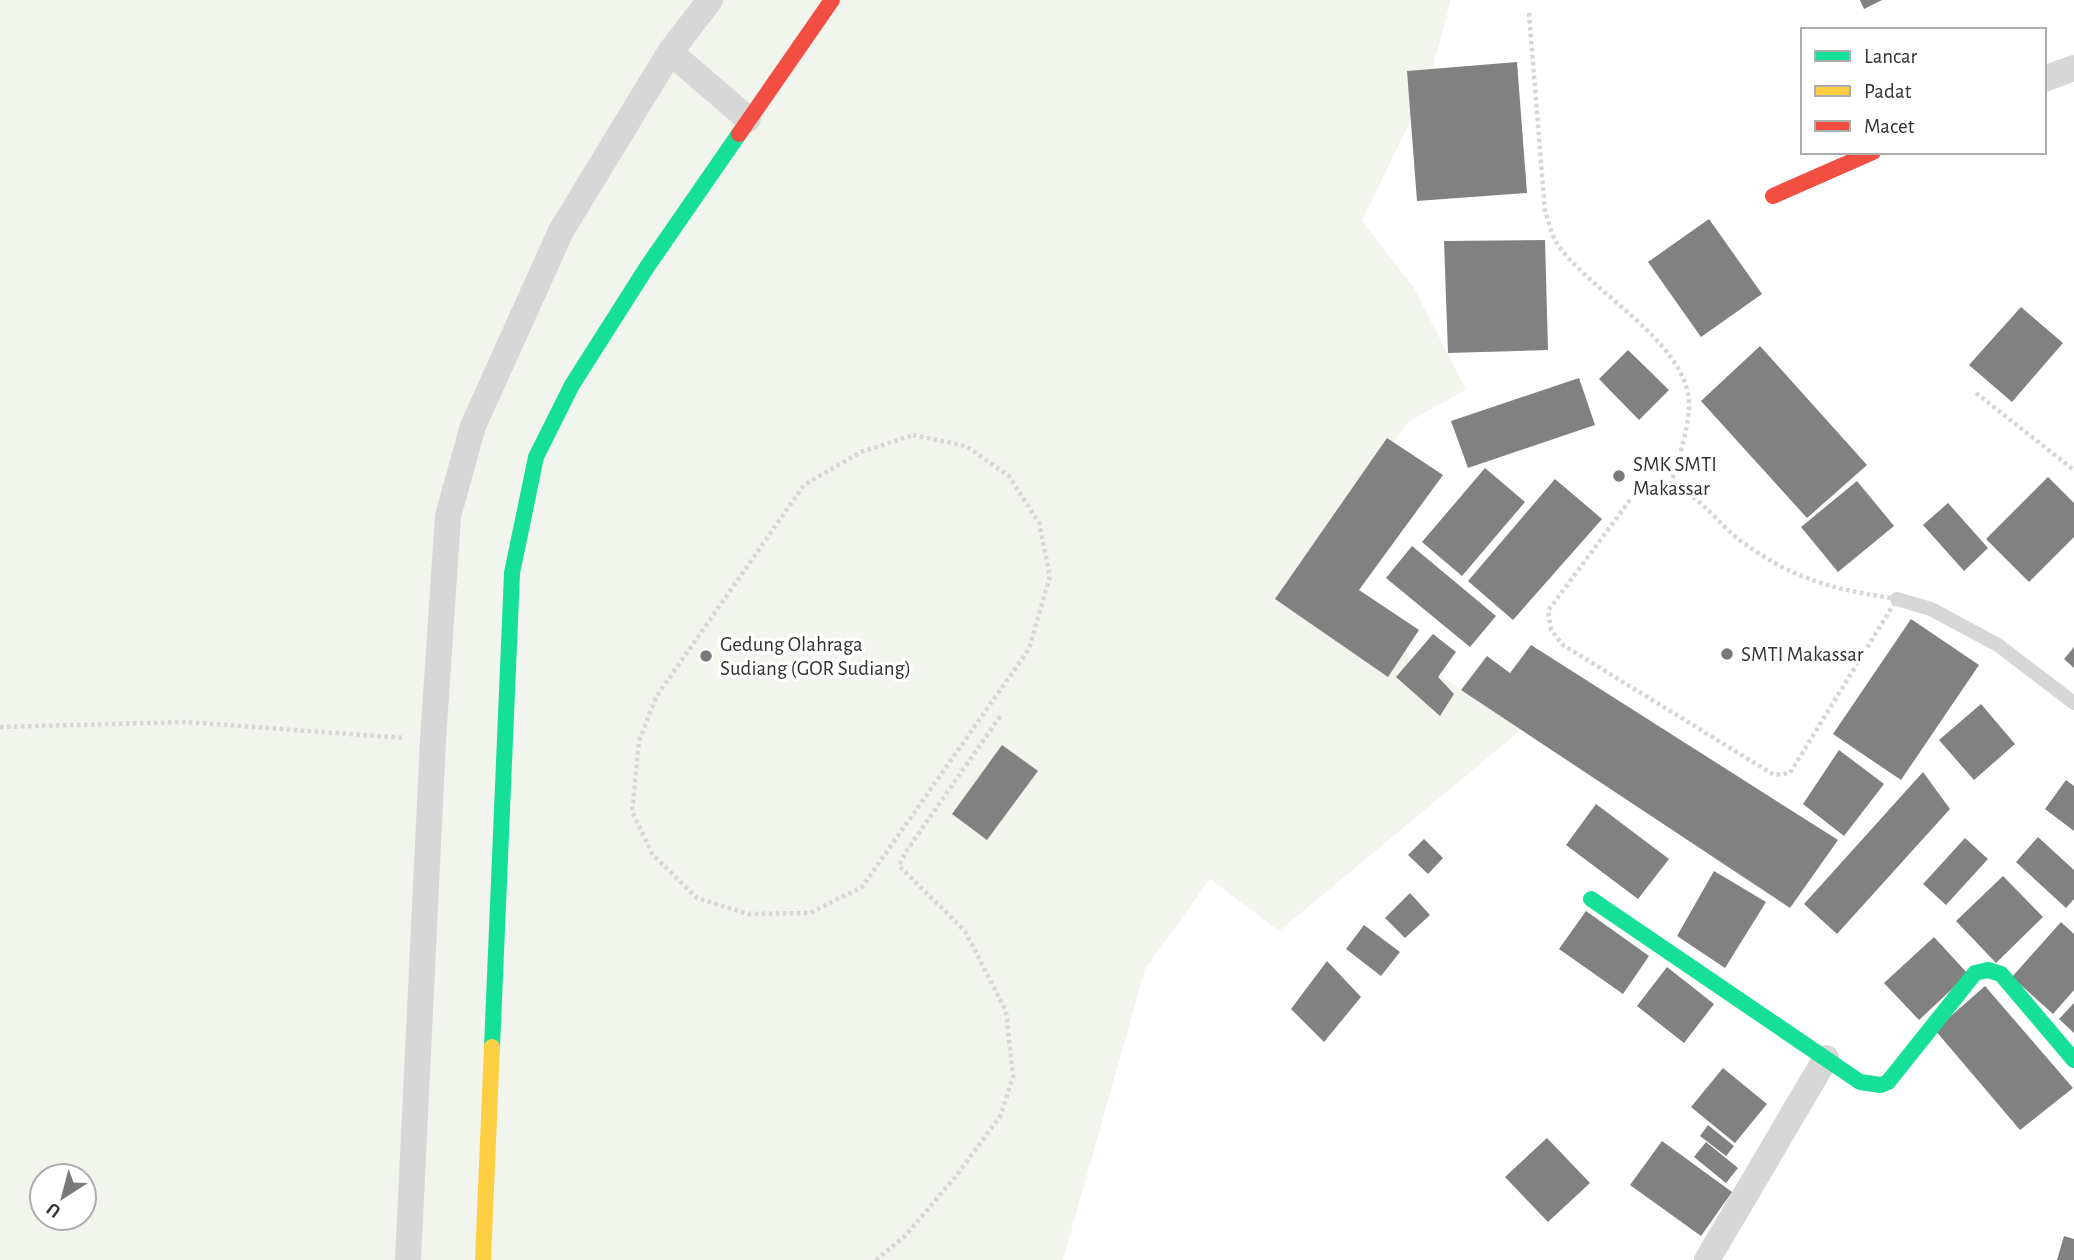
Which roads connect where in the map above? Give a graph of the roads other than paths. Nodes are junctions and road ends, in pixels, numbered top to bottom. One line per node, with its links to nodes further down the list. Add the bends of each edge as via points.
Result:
1 (710, 0): 3 (street)
2 (832, 0): 6 (street)
3 (670, 52): 6 (street); 14 (street, via 561,231 473,426 447,516)
4 (2074, 68): 5 (street)
5 (2046, 78)
6 (748, 119): 15 (street, via 572,385 536,457 512,573)
7 (1868, 154): 8 (street)
8 (1773, 196)
9 (1897, 599): 10 (lane, via 1931,609 1998,645)
10 (2074, 704)
11 (1591, 900): 12 (street)
12 (1826, 1058): 13 (street, via 1860,1082 1888,1082 1975,973 1993,969); 16 (street)
13 (2074, 1060)
14 (408, 1260)
15 (483, 1260)
16 (1707, 1260)

